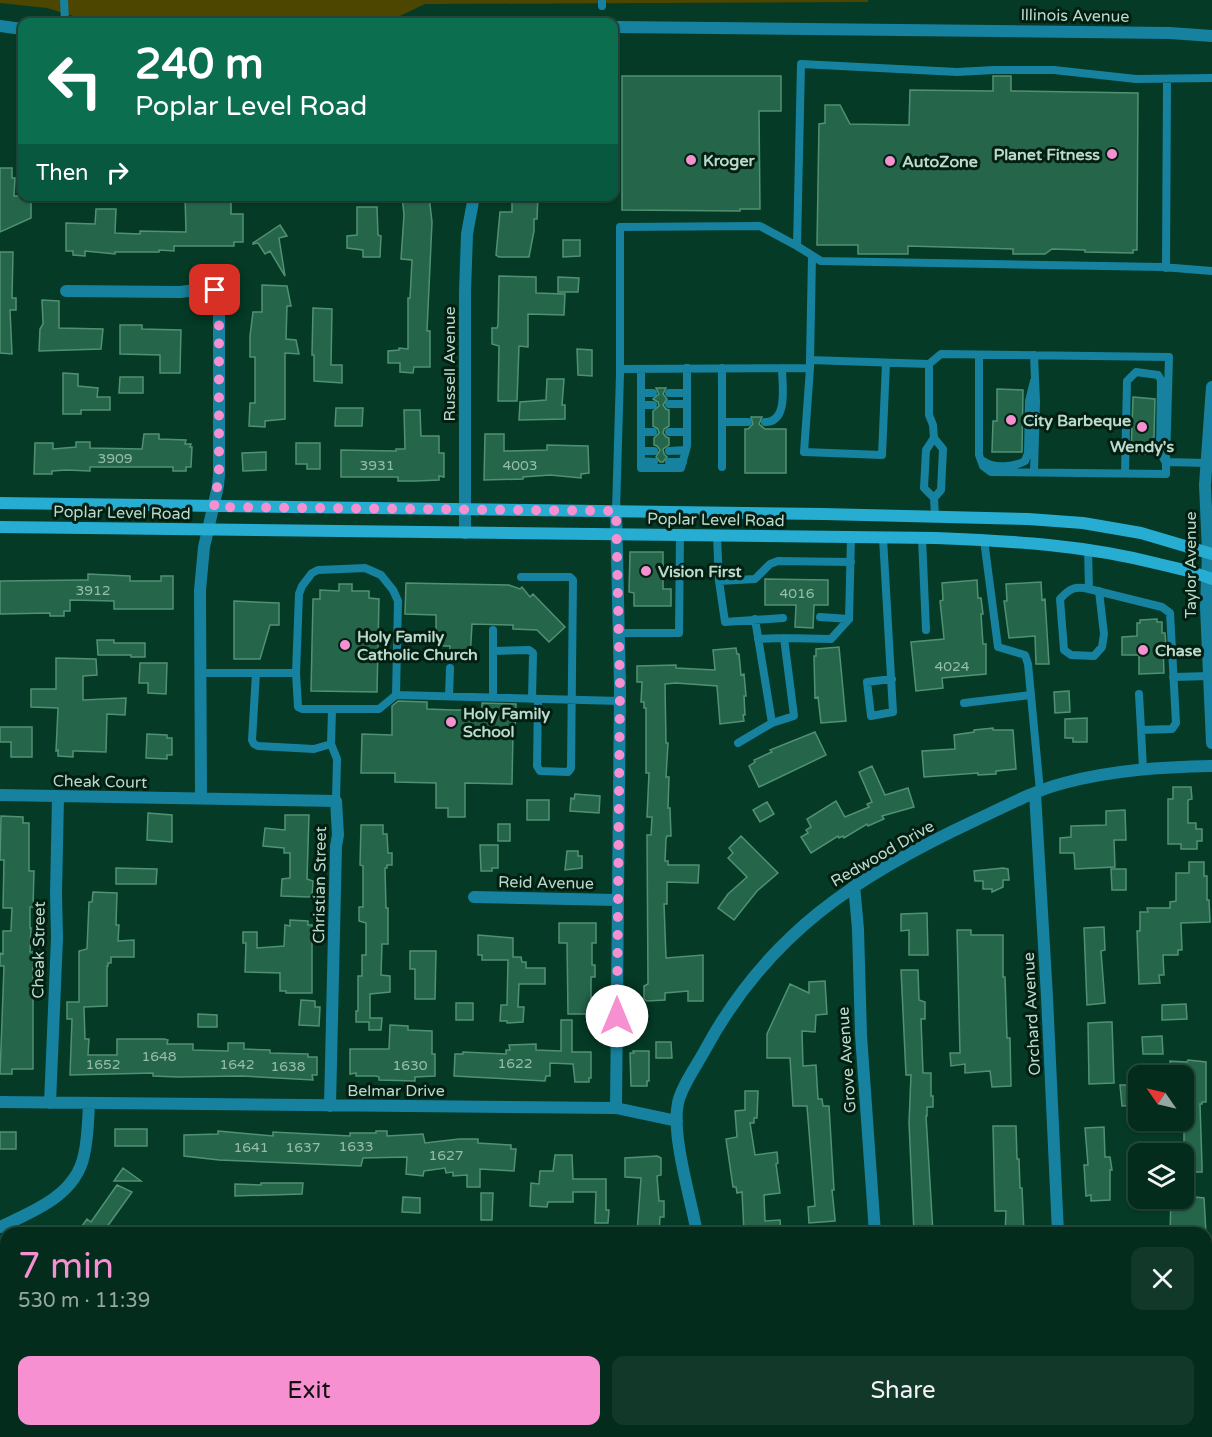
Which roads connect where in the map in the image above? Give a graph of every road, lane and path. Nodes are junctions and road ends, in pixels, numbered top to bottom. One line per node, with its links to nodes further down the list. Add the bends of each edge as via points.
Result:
1 (64, 0): 2 (lane)
2 (65, 18)
3 (0, 26): 5 (street)
4 (618, 27): 6 (street, Illinois Avenue)
5 (18, 28)
6 (1212, 36)
7 (1212, 78): 8 (lane)
8 (1167, 79): 10 (lane, via 1054,70 957,72 801,64); 12 (lane)
9 (473, 201): 60 (street, Russell Avenue, via 465,280)
10 (797, 246): 11 (lane); 23 (lane, via 760,226 620,227)
11 (812, 256): 12 (lane, via 820,261); 18 (lane)
12 (1166, 268): 13 (lane)
13 (1212, 271)
14 (66, 291): 59 (street, via 215,290 219,306 219,475)
15 (979, 355): 16 (lane); 19 (lane, via 941,354); 47 (lane)
16 (1034, 355): 25 (lane); 53 (lane, via 1168,357)
17 (886, 363): 18 (lane); 18 (lane, via 882,455 804,452); 19 (lane)
18 (810, 364): 22 (lane)
19 (929, 364): 42 (lane, via 929,415)
20 (687, 368): 21 (lane); 24 (lane); 30 (lane)
21 (722, 368): 22 (lane); 35 (lane)
22 (782, 368): 37 (lane, via 782,407 775,420)
23 (620, 369): 24 (lane); 61 (lane)
24 (641, 369): 27 (lane)
25 (1034, 381): 47 (lane, via 1025,461 1018,465 988,465); 55 (lane)
26 (1212, 387): 48 (street, Taylor Avenue)
27 (641, 393): 28 (lane); 33 (lane)
28 (653, 393)
29 (669, 393): 30 (lane)
30 (687, 393): 32 (lane)
31 (669, 404): 32 (lane)
32 (687, 404): 41 (lane)
33 (641, 405): 34 (lane); 38 (lane)
34 (653, 405)
35 (722, 422): 36 (lane); 54 (lane)
36 (748, 422)
37 (765, 422)
38 (641, 432): 39 (lane); 44 (lane)
39 (654, 432)
40 (669, 432): 41 (lane)
41 (687, 432): 43 (lane)
42 (934, 438): 57 (lane, via 926,450 924,488); 57 (lane, via 943,449 941,490)
43 (686, 450): 46 (lane); 52 (lane)
44 (641, 451): 45 (lane); 49 (lane)
45 (654, 451)
46 (669, 451)
47 (979, 455): 55 (lane, via 983,466 991,472)
48 (1209, 459): 53 (lane); 75 (street, Taylor Avenue, via 1205,485)
49 (641, 462): 50 (lane); 52 (lane, via 641,468 681,468)
50 (654, 462)
51 (669, 462): 52 (lane)
52 (683, 462)
53 (1166, 462): 56 (lane, via 1166,474); 56 (lane, via 1160,452 1161,380 1158,375 1136,372 1127,381)
54 (722, 467)
55 (1034, 471): 56 (lane)
56 (1125, 473)
57 (933, 498): 62 (lane)
58 (0, 503): 59 (main road, Poplar Level Road)
59 (214, 507): 60 (main road, Poplar Level Road); 64 (street)
60 (465, 509): 61 (main road, Poplar Level Road); 65 (street, Russell Avenue)
61 (616, 511): 62 (main road, Poplar Level Road); 66 (street)
62 (935, 516): 72 (main road); 75 (main road, Poplar Level Road, via 1083,523 1141,532)
63 (0, 527): 64 (main road, Poplar Level Road)
64 (209, 530): 65 (main road, Poplar Level Road); 94 (street, via 200,590)
65 (465, 533): 66 (main road, Poplar Level Road)
66 (617, 535): 67 (main road, Poplar Level Road); 88 (street)
67 (680, 535): 68 (main road, Poplar Level Road); 88 (lane, via 678,633)
68 (717, 536): 69 (main road, Poplar Level Road); 79 (lane)
69 (851, 537): 70 (main road, Poplar Level Road); 76 (lane)
70 (883, 538): 71 (main road, Poplar Level Road); 99 (lane)
71 (922, 538): 72 (main road, Poplar Level Road); 87 (lane)
72 (936, 538): 73 (main road, Poplar Level Road)
73 (984, 540): 74 (main road, Poplar Level Road); 102 (lane, via 998,647 1025,655)
74 (1088, 549): 78 (main road, Poplar Level Road, via 1126,555); 80 (lane)
75 (1210, 553): 78 (street, Taylor Avenue)
76 (851, 562): 79 (lane, via 778,561 755,579); 85 (lane)
77 (521, 577): 107 (lane, via 573,580)
78 (1209, 578): 92 (street, Taylor Avenue)
79 (718, 582): 84 (lane, via 725,622)
80 (1089, 589): 81 (lane); 81 (lane, via 1076,586 1060,599 1064,650 1071,655 1094,656 1102,647)
81 (1099, 591): 98 (lane, via 1162,607 1170,613)
82 (820, 617): 85 (lane)
83 (783, 618): 84 (lane)
84 (755, 619): 90 (lane)
85 (849, 619): 89 (lane, via 831,639)
86 (492, 630): 91 (lane)
87 (926, 630)
88 (619, 633): 108 (street)
89 (784, 638): 90 (lane); 111 (lane, via 794,716)
90 (758, 639): 111 (lane)
91 (493, 651): 104 (lane); 106 (lane, via 533,653)
92 (1210, 659): 97 (street, Taylor Avenue)
93 (450, 668): 103 (lane)
94 (199, 673): 95 (lane); 121 (street)
95 (256, 673): 96 (lane); 115 (lane, via 254,744 314,749)
96 (296, 673): 101 (lane, via 299,594 307,578 318,570 365,568 381,575 398,601); 110 (lane, via 298,707)
97 (1210, 676): 98 (lane); 105 (street, Taylor Avenue)
98 (1173, 677): 112 (lane, via 1176,723 1172,729)
99 (892, 679): 99 (lane, via 893,712 871,716 867,682)
100 (1139, 694): 112 (lane)
101 (396, 695): 103 (lane); 110 (lane, via 380,709)
102 (1031, 695): 109 (lane); 118 (lane)
103 (450, 696): 104 (lane)
104 (493, 698): 106 (lane)
105 (1212, 698): 113 (street, Taylor Avenue)
106 (535, 699): 107 (lane); 107 (lane, via 537,766 540,771 568,772)
107 (572, 700): 108 (lane)
108 (620, 701): 125 (street)
109 (964, 702)
110 (332, 710): 115 (lane)
111 (772, 723): 114 (lane)
112 (1141, 729): 117 (lane)
113 (1212, 742)
114 (738, 743)
115 (331, 744): 122 (lane, via 337,759)
116 (1212, 766): 117 (street, Redwood Drive)
117 (1143, 768): 118 (street, Redwood Drive, via 1104,773)
118 (1038, 792): 123 (street, Redwood Drive, via 912,852); 135 (street, Orchard Avenue)
119 (0, 795): 120 (street, Cheak Court)
120 (58, 797): 121 (street, Cheak Court); 127 (street, Cheak Street)
121 (201, 798): 122 (street)
122 (336, 801): 129 (street, Christian Street)
123 (854, 885): 131 (street, Redwood Drive, via 789,936 744,987 678,1102); 134 (street, Grove Avenue)
124 (474, 897): 125 (street, Reid Avenue)
125 (617, 900): 130 (street)
126 (0, 1102): 127 (street, Belmar Drive)
127 (50, 1103): 128 (street, Belmar Drive)
128 (89, 1104): 129 (street, Belmar Drive); 132 (street, via 84,1157 69,1186 52,1200)
129 (330, 1106): 130 (street, Belmar Drive)
130 (616, 1108): 131 (street, Belmar Drive)
131 (677, 1121): 133 (street)
132 (0, 1227)
133 (696, 1227)
134 (874, 1227)
135 (1058, 1227)

